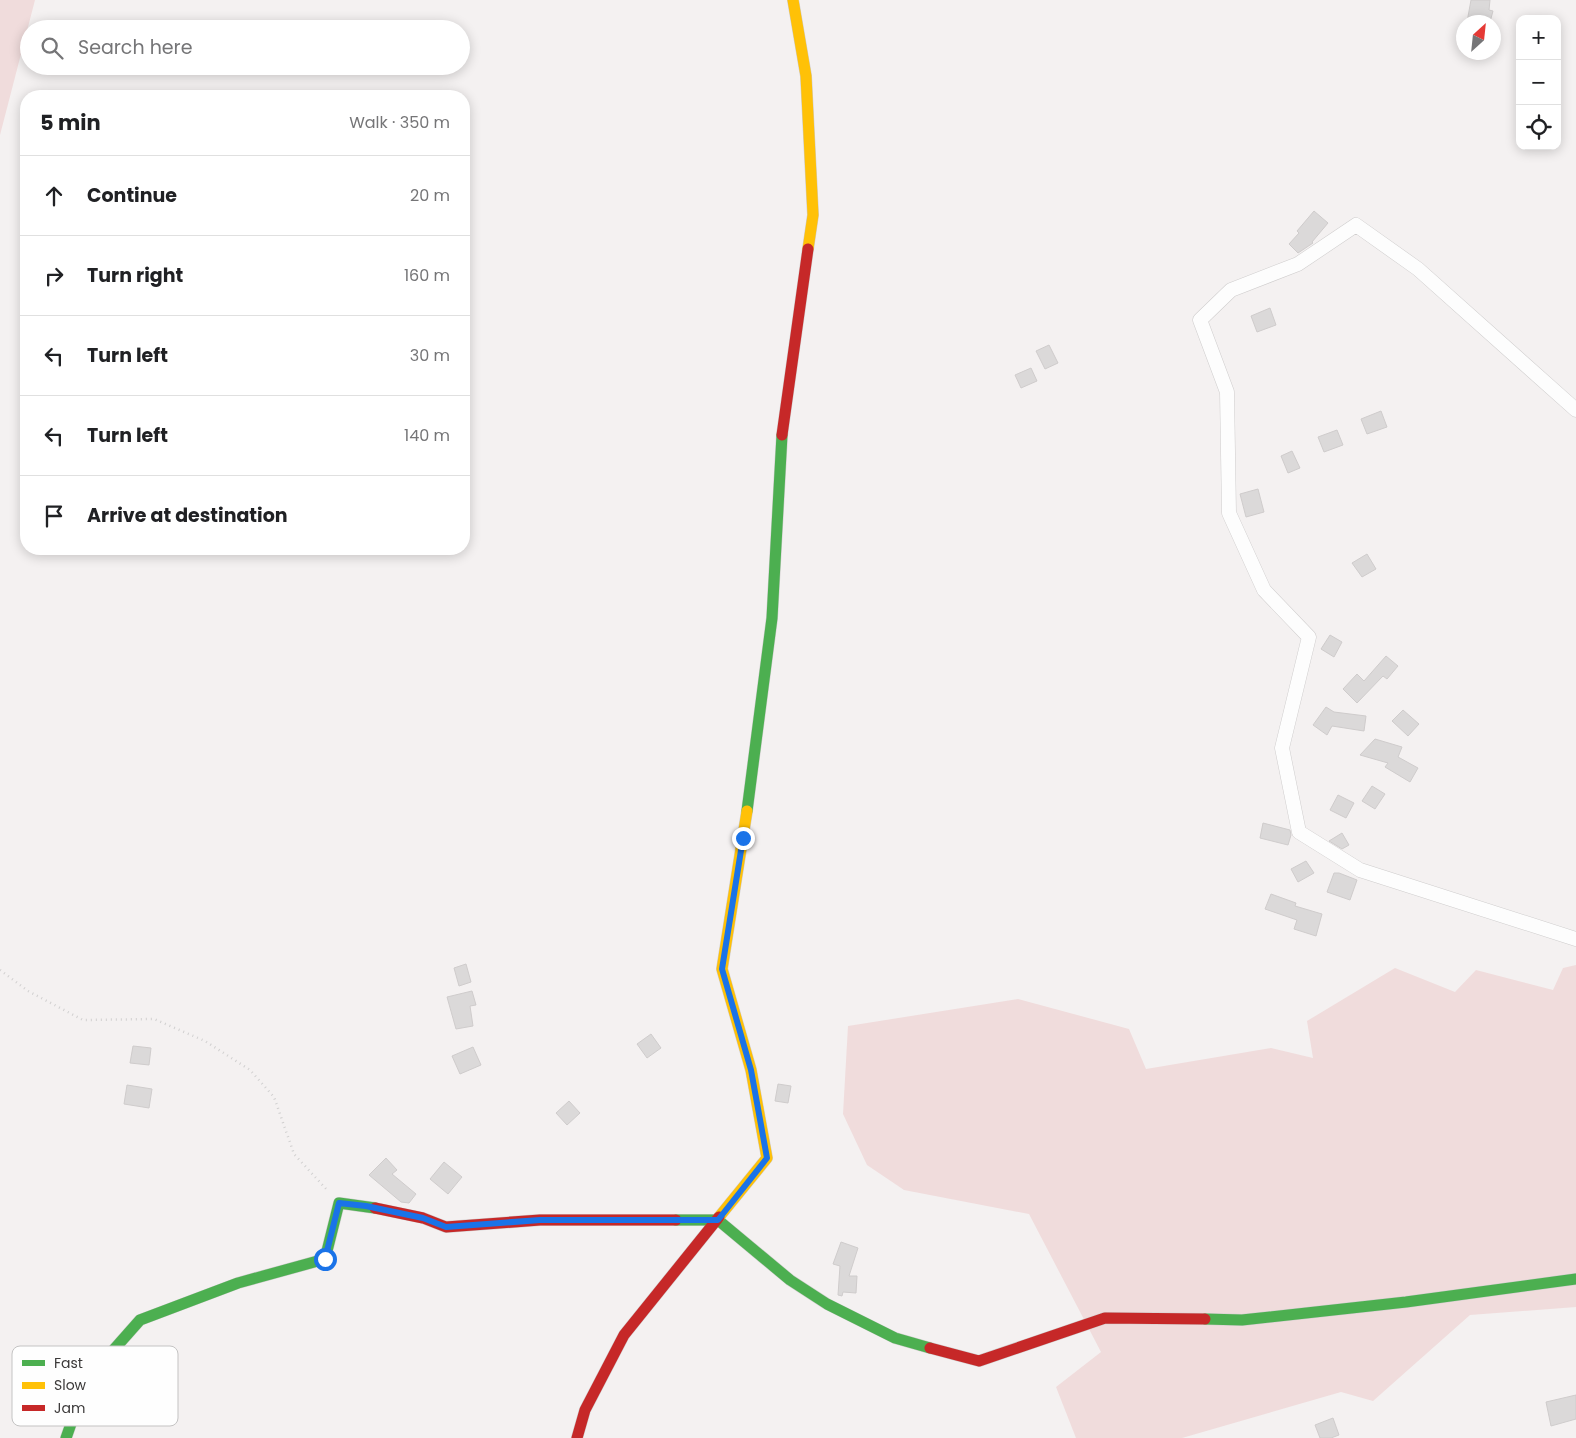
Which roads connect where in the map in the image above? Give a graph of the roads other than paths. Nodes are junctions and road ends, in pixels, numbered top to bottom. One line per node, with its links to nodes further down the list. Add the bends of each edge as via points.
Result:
1 (793, 0): 4 (street, via 806,76 813,215 782,427 772,618 722,969 751,1070 767,1158)
2 (1576, 410): 3 (street, via 1418,269 1356,225 1298,264 1231,290 1200,320 1227,392 1229,513 1264,590 1309,637 1282,748 1299,832 1360,870)
3 (1576, 939)
4 (718, 1220): 5 (street, via 790,1280 827,1304 895,1338 979,1361 1105,1318 1242,1320); 6 (street, via 540,1220 446,1227 423,1218 339,1203 325,1259 238,1283 140,1320); 9 (street, via 624,1335 585,1410)
5 (1576, 1279)
6 (117, 1346)
7 (70, 1426): 8 (street)
8 (66, 1438)
9 (577, 1438)

